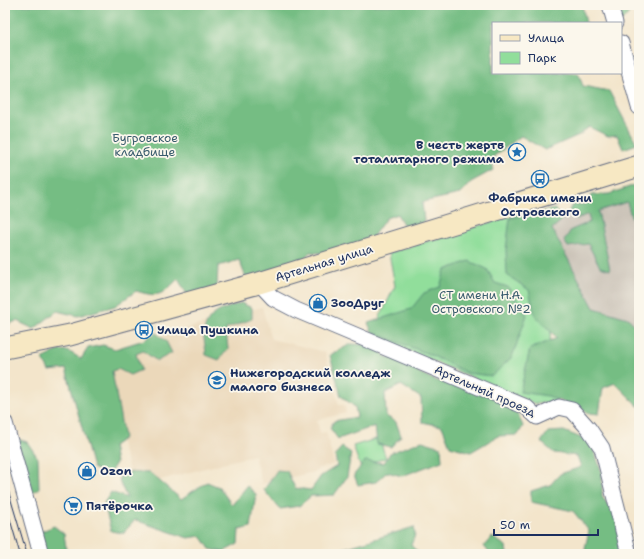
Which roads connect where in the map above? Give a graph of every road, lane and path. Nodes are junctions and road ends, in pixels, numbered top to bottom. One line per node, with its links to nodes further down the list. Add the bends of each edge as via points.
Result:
1 (610, 5): 2 (street)
2 (615, 22)
3 (622, 47): 4 (street)
4 (639, 107)
5 (639, 166): 6 (street, Артельная улица)
6 (259, 283): 7 (street, Артельная улица, via 70,335); 10 (street, Артельный проезд, via 272,298 296,310 526,407 537,417 559,407 572,410 602,448)
7 (5, 348)
8 (5, 423): 9 (street)
9 (41, 554)
10 (629, 554)

